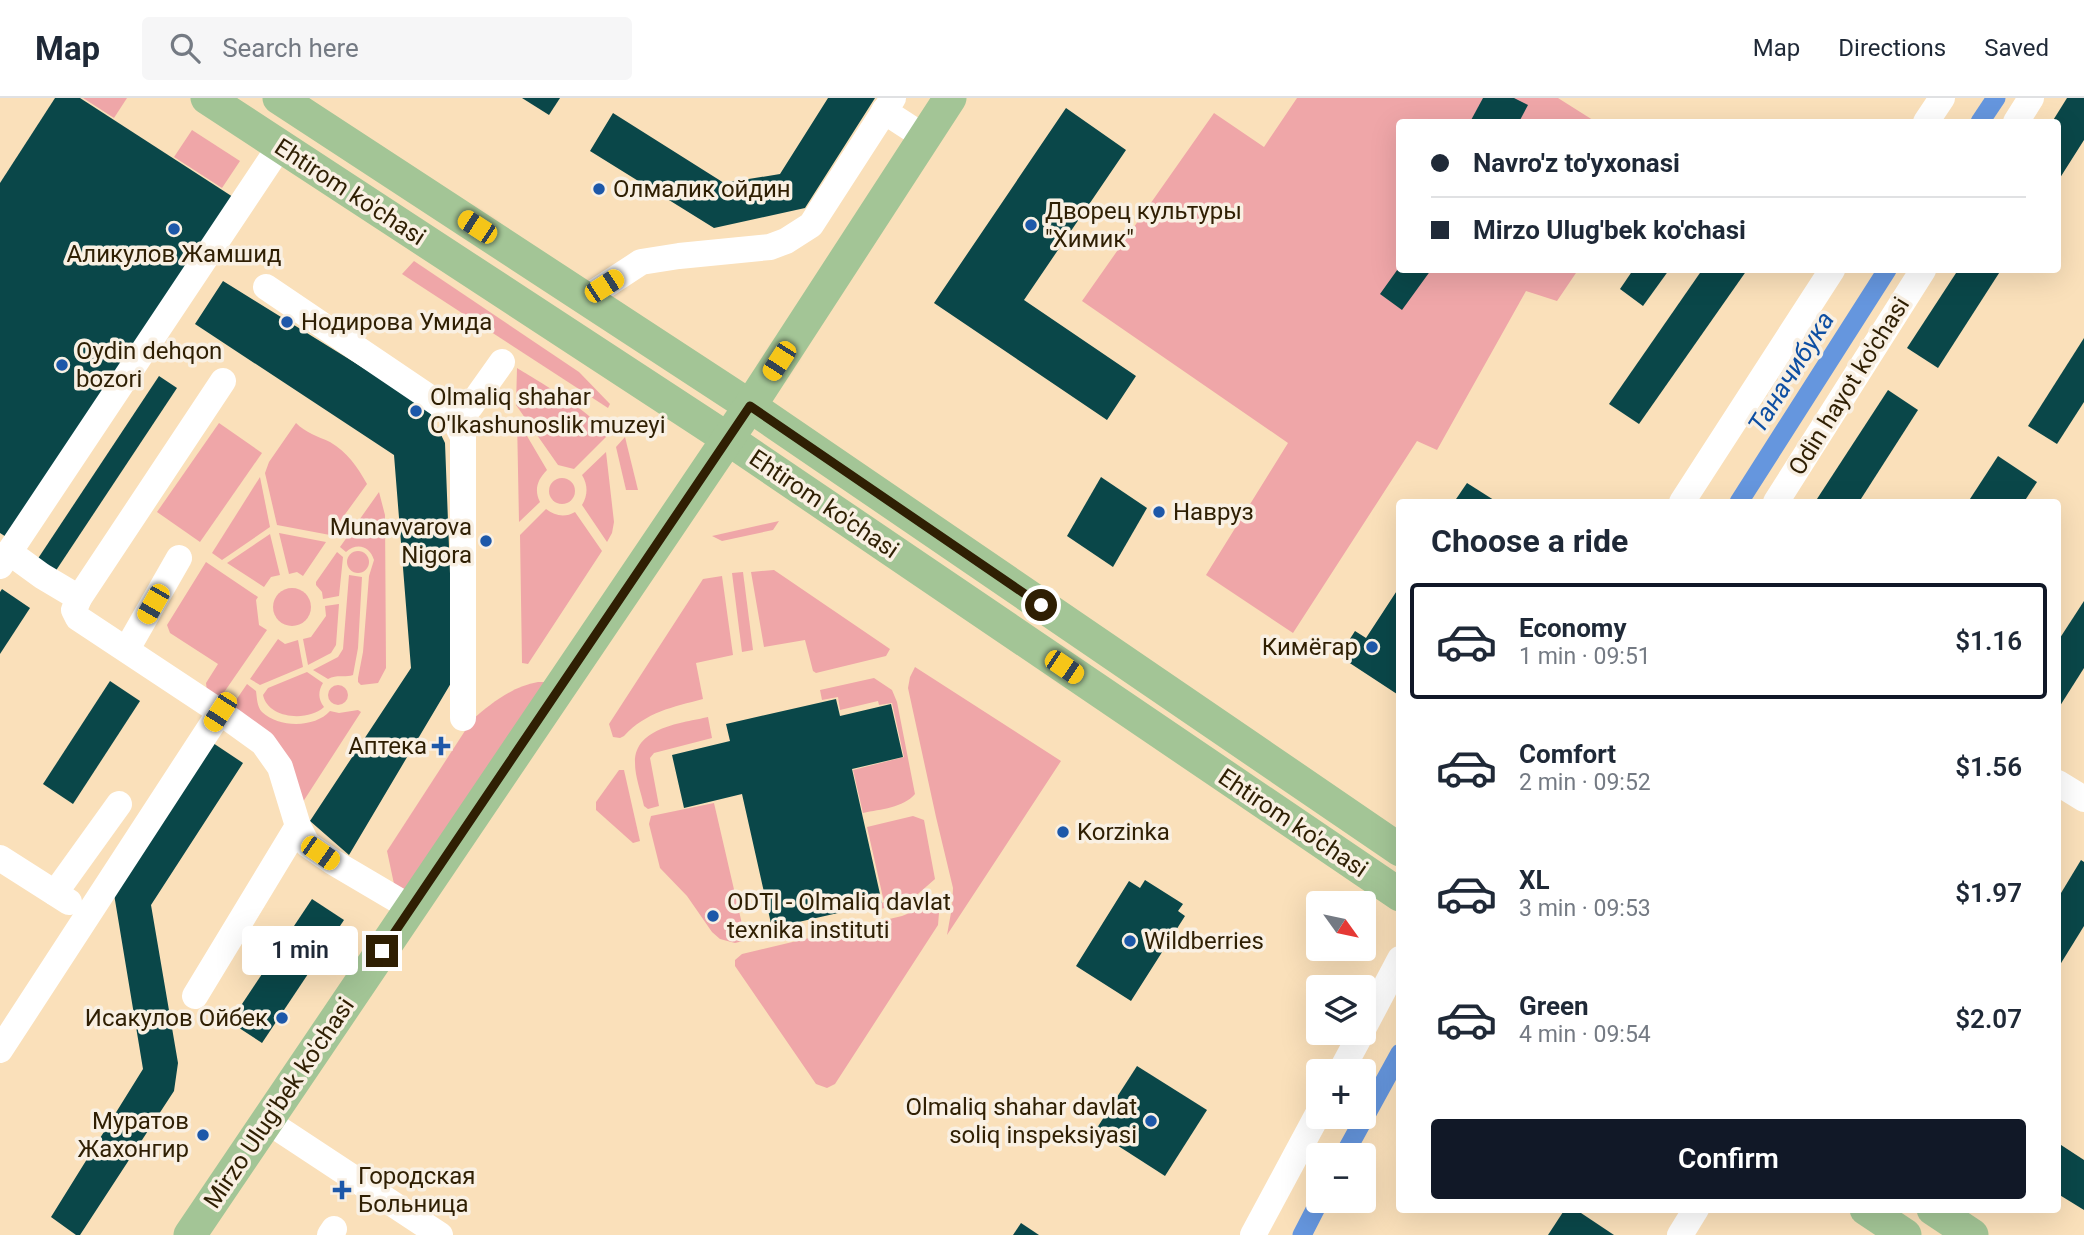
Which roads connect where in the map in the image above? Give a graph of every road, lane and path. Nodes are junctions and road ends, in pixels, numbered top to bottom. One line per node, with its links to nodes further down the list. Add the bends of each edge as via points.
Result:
1 (207, 98): 10 (main road, Ehtirom ko'chasi)
2 (279, 98): 14 (main road, Ehtirom ko'chasi)
3 (950, 98): 9 (main road, Mirzo Ulug'bek ko'chasi)
4 (1942, 98): 7 (street)
5 (2031, 98): 8 (street)
6 (889, 105): 9 (street); 14 (street, via 811,225 786,241 770,247 641,262)
7 (1928, 119)
8 (2018, 119)
9 (924, 137): 17 (main road, Mirzo Ulug'bek ko'chasi)
10 (280, 146): 19 (main road, Ehtirom ko'chasi); 23 (street)
11 (1830, 273): 20 (street)
12 (1921, 273): 21 (street, Odin hayot ko'chasi)
13 (266, 287): 18 (street)
14 (586, 298): 17 (main road, Ehtirom ko'chasi)
15 (502, 362): 18 (street, via 470,407)
16 (223, 381): 24 (street)
17 (750, 406): 19 (main road, Mirzo Ulug'bek ko'chasi); 32 (main road, Ehtirom ko'chasi)
18 (453, 417): 27 (street, via 463,437)
19 (728, 439): 34 (main road, Ehtirom ko'chasi); 36 (main road, Mirzo Ulug'bek ko'chasi)
20 (1684, 499)
21 (1778, 499)
22 (179, 558): 25 (street)
23 (4, 559): 24 (street)
24 (79, 598): 25 (street, via 76,616)
25 (127, 649): 26 (street)
26 (220, 712): 31 (street, via 262,743 280,767); 37 (street)
27 (463, 718)
28 (2061, 785): 29 (street)
29 (2084, 799)
30 (119, 804): 35 (street)
31 (298, 826): 36 (street, via 307,844); 39 (street)
32 (1396, 847)
33 (0, 858): 35 (street)
34 (1396, 892)
35 (55, 893): 37 (street)
36 (411, 908): 42 (main road, Mirzo Ulug'bek ko'chasi)
37 (88, 914): 41 (street)
38 (1396, 967): 40 (street)
39 (195, 996)
40 (1376, 1004)
41 (0, 1050)
42 (267, 1121): 47 (main road, Mirzo Ulug'bek ko'chasi); 48 (street)
43 (1310, 1129): 49 (street)
44 (1693, 1213): 50 (street)
45 (1872, 1213): 51 (main road)
46 (1939, 1213): 52 (main road)
47 (190, 1235)
48 (440, 1235)
49 (1253, 1235)
50 (1679, 1235)
51 (1905, 1235)
52 (1972, 1235)

